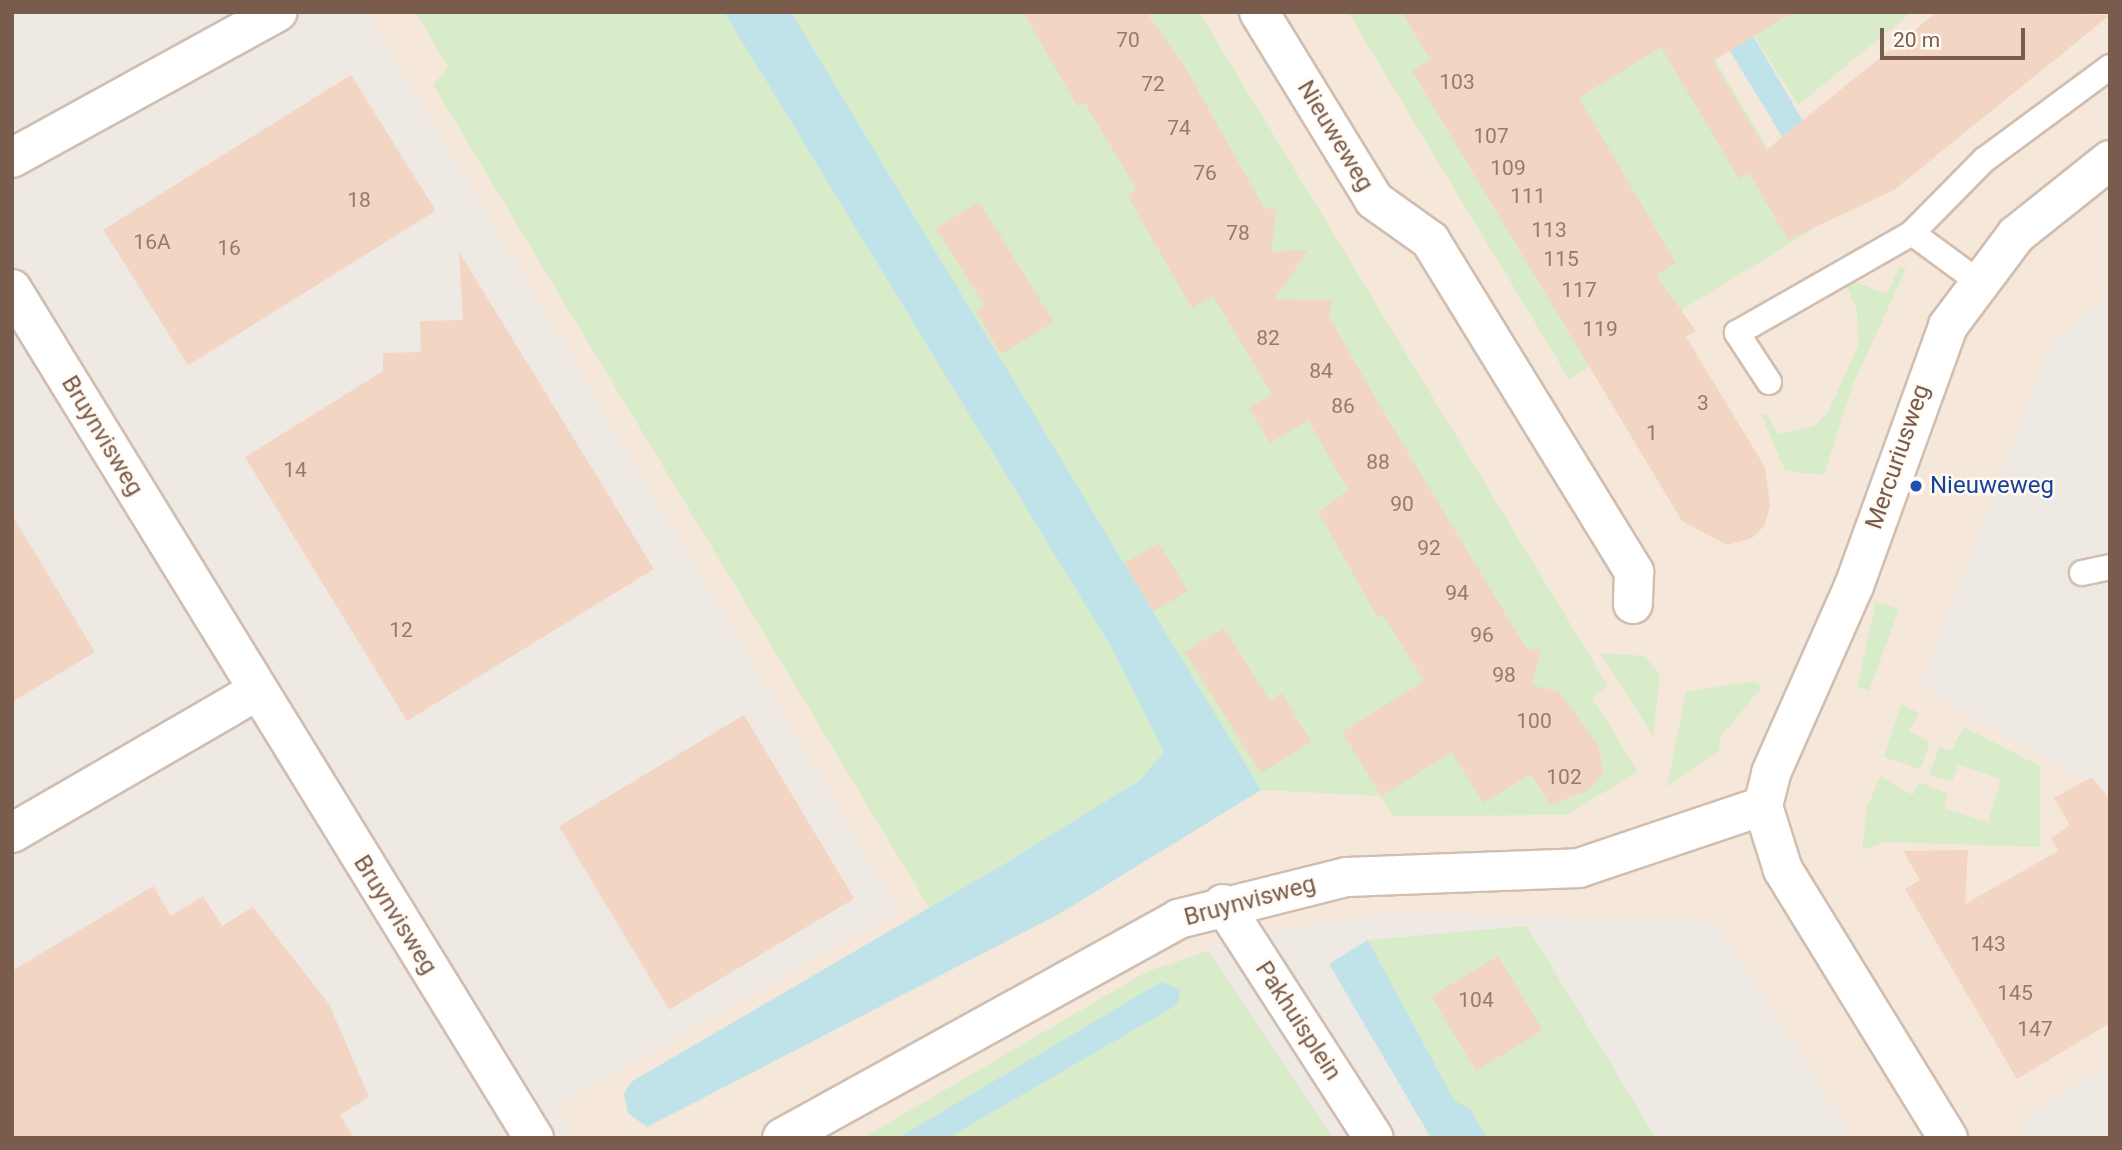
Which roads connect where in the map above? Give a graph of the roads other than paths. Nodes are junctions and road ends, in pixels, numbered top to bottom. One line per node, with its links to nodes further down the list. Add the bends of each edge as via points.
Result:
1 (278, 12): 4 (street)
2 (1259, 12): 12 (street, Nieuweweg, via 1374,200 1430,240 1634,572)
3 (2110, 67): 6 (lane, via 1984,160)
4 (12, 158)
5 (2110, 160): 7 (street, Mercuriusweg, via 2049,202)
6 (1912, 233): 7 (lane); 9 (lane, via 1737,333)
7 (1976, 280): 14 (street, Mercuriusweg, via 1932,359 1854,586 1771,773)
8 (12, 289): 13 (street, Bruynvisweg)
9 (1769, 382)
10 (2110, 567): 11 (lane)
11 (2082, 573)
12 (1633, 604)
13 (257, 691): 15 (street); 17 (street, Bruynvisweg)
14 (1763, 806): 16 (street, Bruynvisweg, via 1579,868 1347,877); 20 (street, via 1769,840 1783,870)
15 (12, 833)
16 (1223, 904): 18 (street, Bruynvisweg, via 1143,935); 19 (street, Pakhuisplein)
17 (534, 1138)
18 (782, 1138)
19 (1374, 1138)
20 (1948, 1138)

